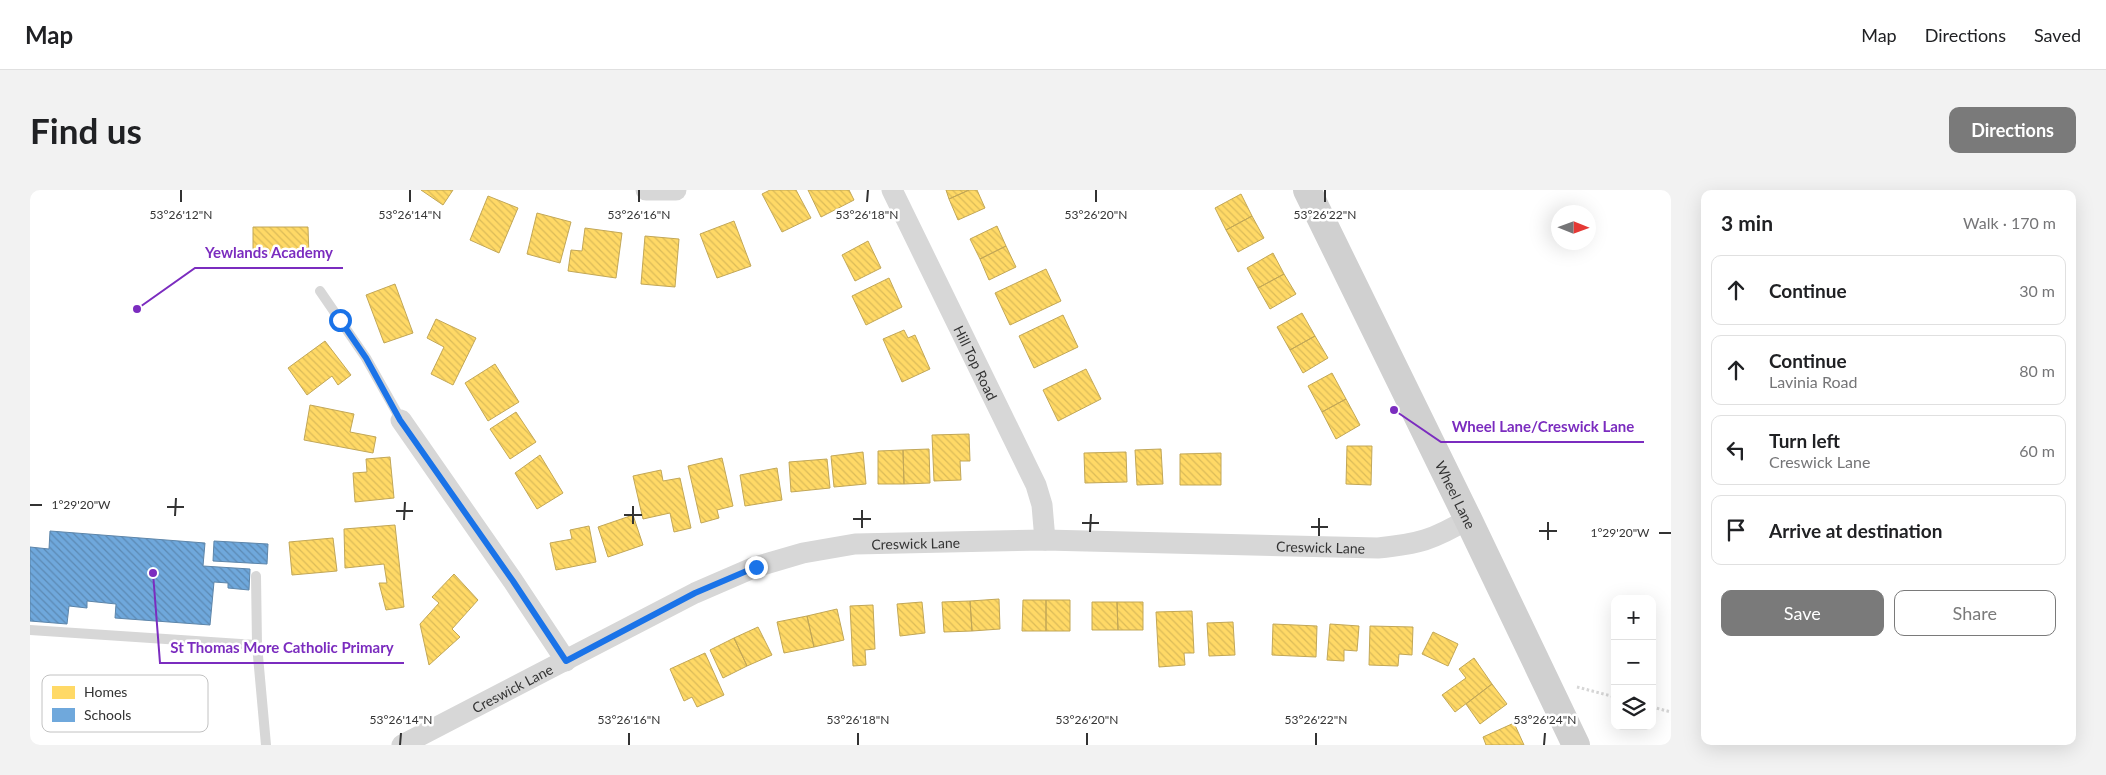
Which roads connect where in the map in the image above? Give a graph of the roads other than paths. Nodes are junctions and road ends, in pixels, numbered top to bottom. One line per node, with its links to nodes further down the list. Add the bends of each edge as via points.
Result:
1 (646, 190): 2 (street)
2 (676, 190)
3 (892, 190): 8 (street, Hill Top Road, via 1036,485)
4 (1308, 190): 7 (street, Wheel Lane)
5 (320, 291): 6 (lane, via 366,358)
6 (400, 420): 12 (street)
7 (1468, 519): 8 (street, Creswick Lane, via 1440,536 1412,545 1378,548); 15 (street, Wheel Lane)
8 (1046, 540): 12 (street, Creswick Lane, via 855,544 804,553 756,567 695,593)
9 (256, 576): 11 (lane)
10 (30, 630): 11 (lane)
11 (257, 645): 13 (lane)
12 (566, 661): 14 (street, Creswick Lane)
13 (266, 745)
14 (402, 745)
15 (1576, 745)

